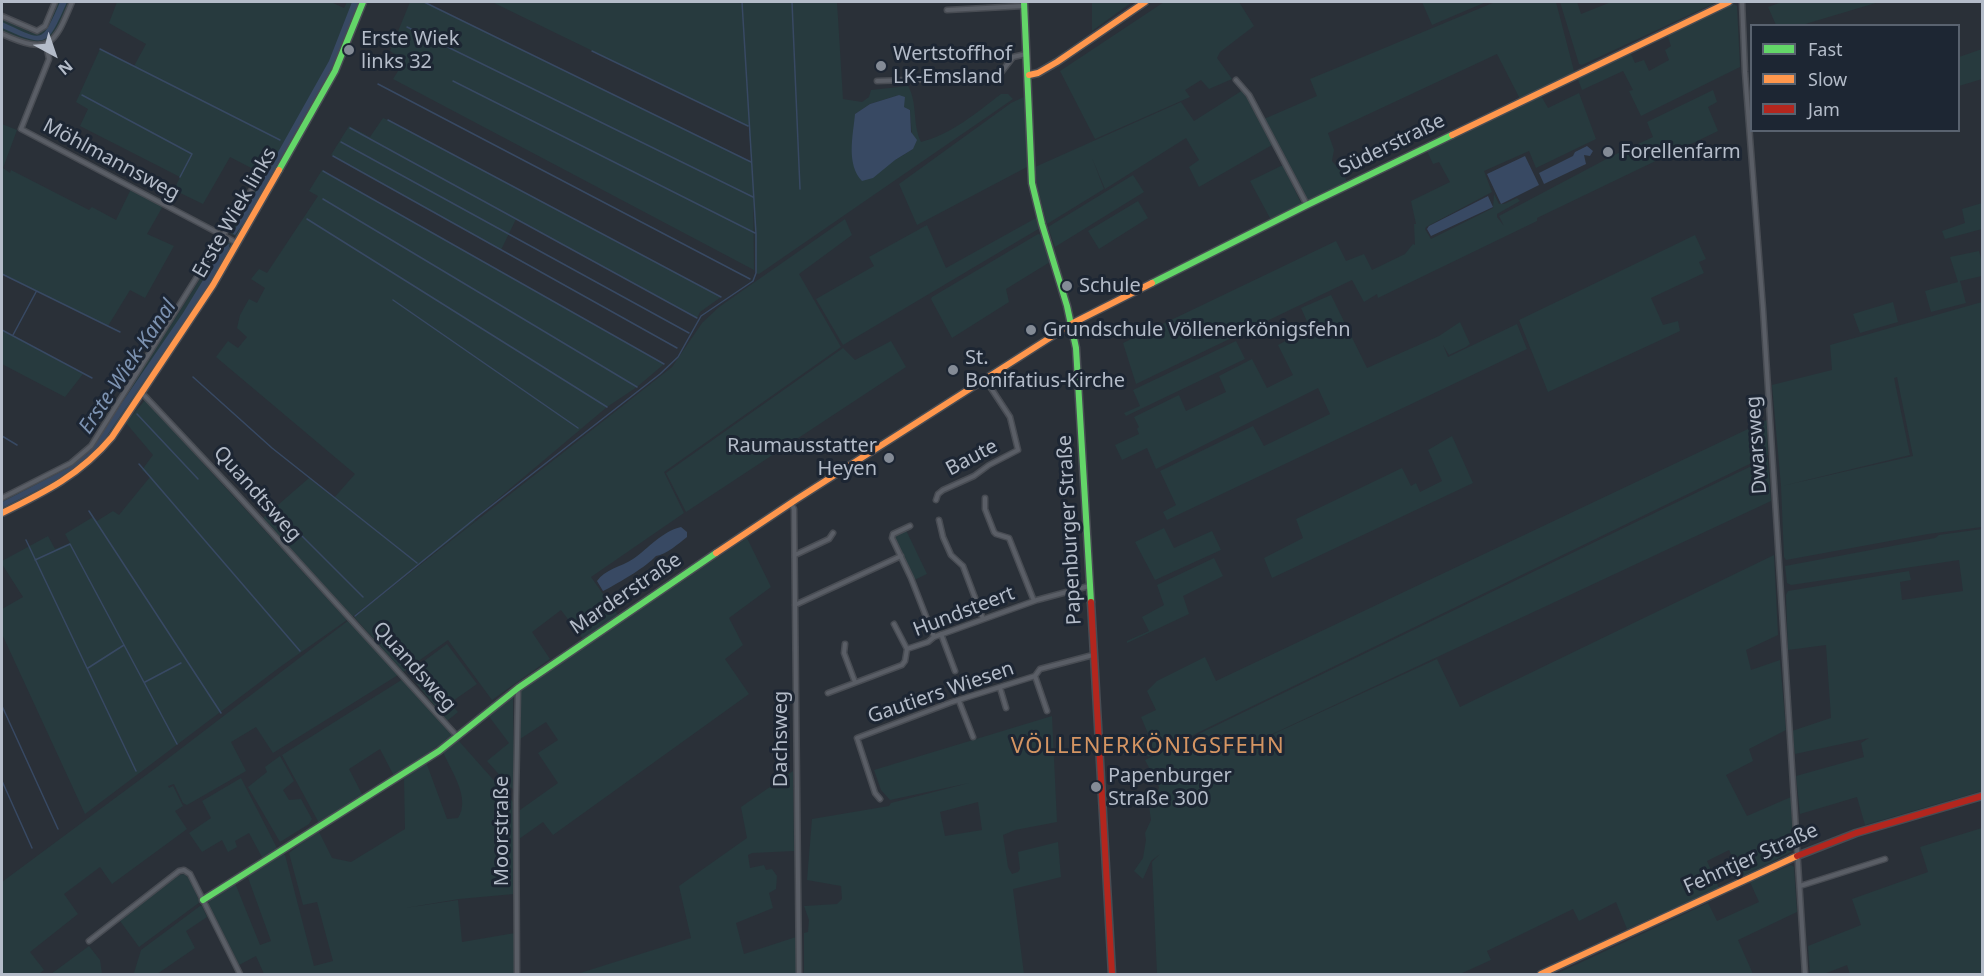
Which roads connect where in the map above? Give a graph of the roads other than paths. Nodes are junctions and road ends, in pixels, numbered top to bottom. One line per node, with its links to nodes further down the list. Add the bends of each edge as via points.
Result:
1 (55, 2): 9 (street, via 45,26 37,30)
2 (72, 2): 11 (street, via 61,28)
3 (363, 2): 19 (street, Erste Wiek links, via 335,71)
4 (1144, 2): 13 (street, via 1057,62)
5 (1729, 2): 17 (street, Süderstraße)
6 (1742, 2): 57 (street, Dwarsweg)
7 (1024, 4): 8 (street); 12 (street, Papenburger Straße)
8 (947, 10)
9 (2, 16)
10 (2, 33): 11 (street, via 27,45)
11 (46, 44): 18 (street, Möhlmannsweg, via 49,58 21,129)
12 (1027, 53): 13 (street, Papenburger Straße); 15 (street, via 1013,57 995,76)
13 (1029, 75): 20 (street, Papenburger Straße, via 1033,190)
14 (1236, 80): 17 (street, via 1249,95)
15 (877, 81)
16 (262, 173): 18 (street)
17 (1306, 205): 20 (street, Süderstraße)
18 (224, 237): 19 (street, Möhlmannsweg); 23 (street, via 91,446 71,463)
19 (237, 243): 22 (street, Erste Wiek links)
20 (1073, 323): 21 (street, Marderstraße); 33 (street, Papenburger Straße)
21 (984, 378): 25 (street, Baute, via 1009,415 1018,450 943,490); 26 (street, Marderstraße)
22 (141, 393): 27 (street, Erste Wiek links, via 104,447 81,471); 36 (street, Quandtsweg)
23 (2, 498)
24 (985, 498): 34 (street, via 994,532 1009,538)
25 (936, 500)
26 (791, 503): 31 (street, Dachsweg); 47 (street, Marderstraße)
27 (2, 513)
28 (939, 520): 37 (street, via 951,555 963,566)
29 (910, 526): 32 (street, via 892,536)
30 (833, 532): 31 (street, via 829,539)
31 (795, 555): 35 (street, Dachsweg)
32 (901, 556): 35 (street); 40 (street)
33 (1089, 586): 34 (street, Hundsteert); 43 (street, Papenburger Straße)
34 (1034, 601): 37 (street, Hundsteert)
35 (795, 606): 64 (street, Dachsweg)
36 (349, 618): 53 (street, Quandsweg)
37 (983, 618): 39 (street, Hundsteert)
38 (894, 624): 42 (street)
39 (941, 634): 40 (street, Hundsteert); 44 (street)
40 (934, 637): 42 (street, Hundsteert)
41 (845, 644): 46 (street, via 844,653)
42 (907, 649): 46 (street, Hundsteert, via 902,665)
43 (1093, 655): 45 (street, Gautiers Wiesen, via 1040,669); 65 (street, Papenburger Straße)
44 (955, 671)
45 (1035, 676): 48 (street, Gautiers Wiesen); 52 (street, Gautiers Wiesen)
46 (855, 682): 49 (street, Hundsteert)
47 (518, 688): 53 (street, Marderstraße); 63 (street, Moorstraße)
48 (1000, 688): 50 (street, Gautiers Wiesen); 51 (street)
49 (828, 693)
50 (959, 701): 54 (street); 56 (street, Gautiers Wiesen, via 856,738)
51 (1006, 708)
52 (1047, 711)
53 (457, 736): 60 (street, Marderstraße, via 401,776)
54 (973, 737)
55 (1983, 796): 57 (street, Fehntjer Straße, via 1843,837)
56 (880, 799)
57 (1798, 855): 59 (street, Dwarsweg); 66 (street, Fehntjer Straße)
58 (1885, 859): 59 (street)
59 (1800, 886): 67 (street, Dwarsweg)
60 (204, 900): 61 (street, via 188,871 179,871); 62 (street)
61 (89, 941)
62 (240, 975)
63 (518, 975)
64 (799, 975)
65 (1112, 975)
66 (1541, 975)
67 (1806, 975)

